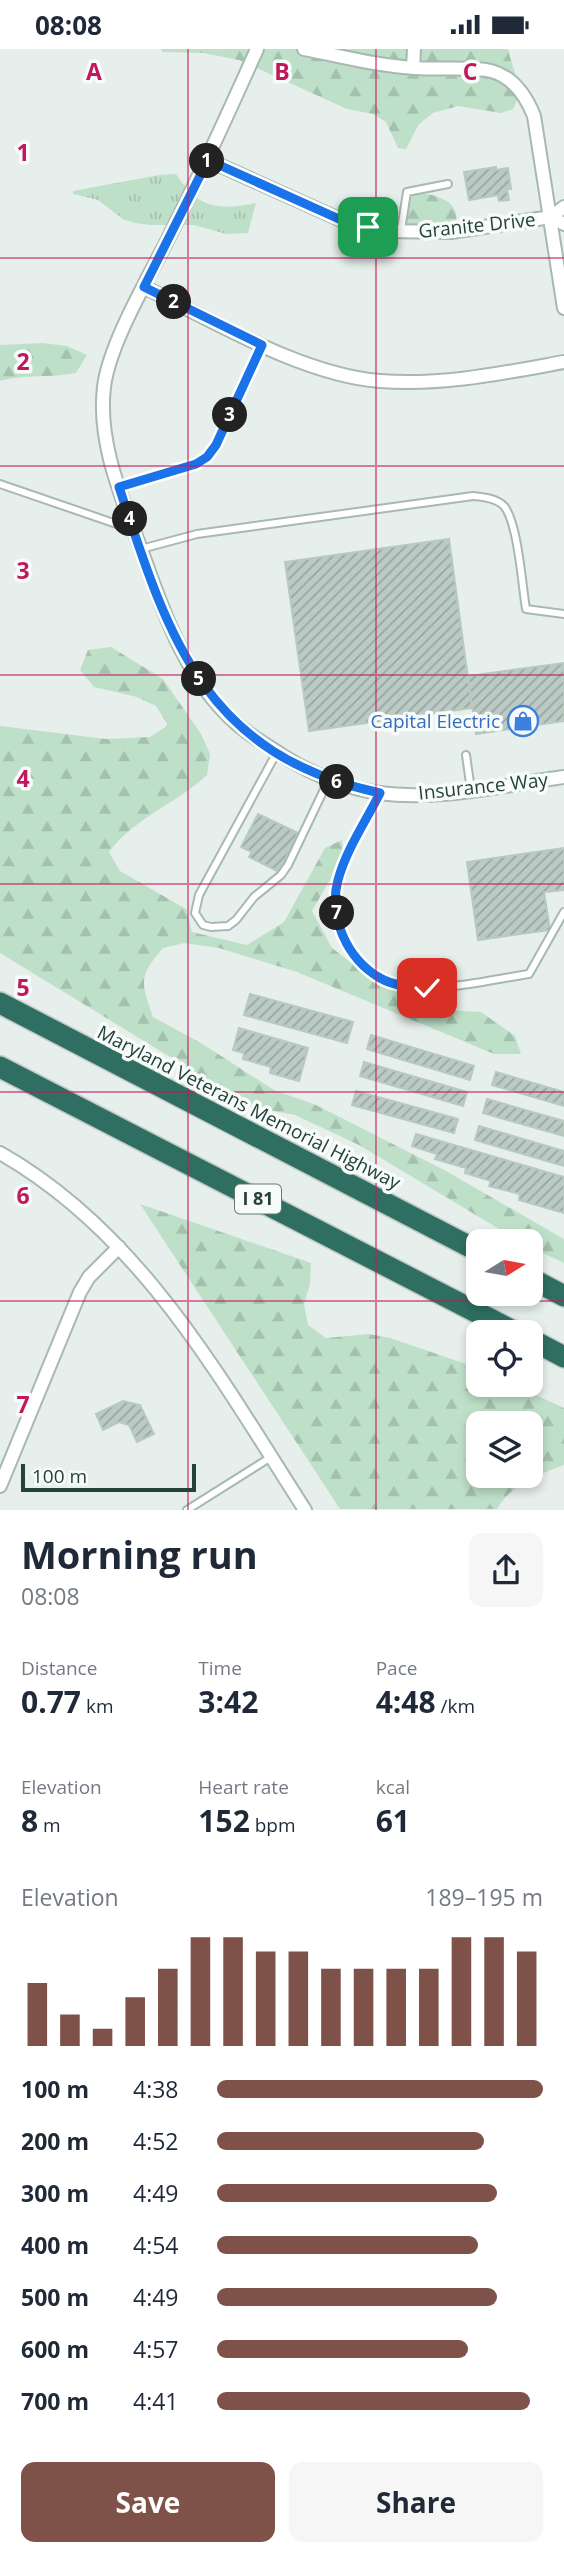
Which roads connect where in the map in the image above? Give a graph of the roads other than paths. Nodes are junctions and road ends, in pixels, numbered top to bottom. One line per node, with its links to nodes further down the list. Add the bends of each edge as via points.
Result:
1 (257, 49): 5 (street, Insurance Way)
2 (304, 49): 4 (street)
3 (414, 49): 4 (street)
4 (413, 68): 8 (street, via 492,71 521,90 534,116)
5 (208, 160): 10 (street, Granite Drive, via 339,219); 11 (street, Insurance Way)
6 (448, 184): 10 (lane, via 407,192)
7 (564, 207): 8 (street, Granite Drive)
8 (551, 217): 9 (street, Granite Drive); 10 (street, Granite Drive, via 451,232); 12 (street)
9 (564, 224)
10 (401, 232)
11 (144, 287): 13 (street); 16 (street, Insurance Way, via 104,385 103,424)
12 (564, 308)
13 (262, 345): 14 (street, via 333,372 377,381 449,382); 16 (lane, via 207,457)
14 (564, 362)
15 (0, 484): 17 (lane)
16 (119, 487): 17 (street, Insurance Way)
17 (133, 530): 18 (street, Insurance Way)
18 (141, 549): 19 (lane, via 197,534 473,496 489,498 502,504 513,527 526,609); 20 (street, Insurance Way, via 163,611 192,670 238,725)
19 (564, 614)
20 (276, 752): 23 (street, Insurance Way); 23 (lane, via 199,895 195,912 203,925 228,926 281,874)
21 (466, 755): 24 (lane)
22 (564, 778): 24 (street, Insurance Way)
23 (329, 779): 25 (street, Insurance Way)
24 (471, 790): 25 (street, Insurance Way)
25 (380, 793): 26 (lane, via 346,859 335,901 342,935 352,953 380,978 427,988 529,974)
26 (564, 912)
27 (0, 1003): 30 (highway, Maryland Veterans Memorial Highway)
28 (0, 1067): 34 (highway, I 81)
29 (0, 1153): 31 (street, via 56,1192)
30 (466, 1245)
31 (119, 1247): 37 (street, via 178,1316); 38 (street, via 80,1292)
32 (543, 1285): 33 (highway)
33 (564, 1296)
34 (493, 1320)
35 (543, 1346): 36 (highway)
36 (564, 1357)
37 (271, 1457): 39 (lane); 40 (street)
38 (0, 1486)
39 (187, 1510)
40 (305, 1510)

